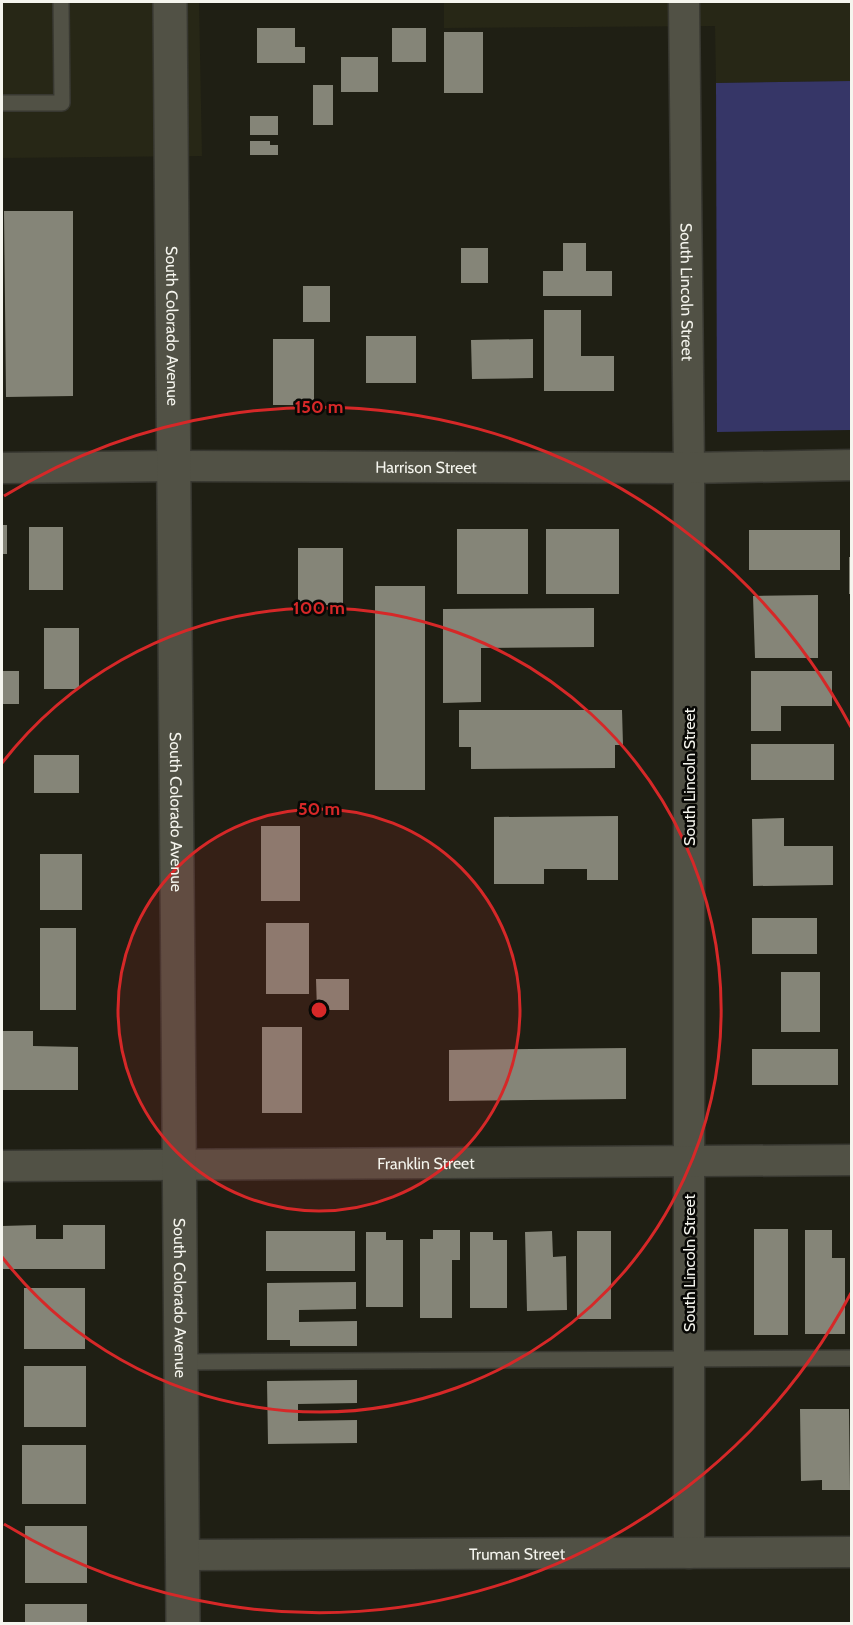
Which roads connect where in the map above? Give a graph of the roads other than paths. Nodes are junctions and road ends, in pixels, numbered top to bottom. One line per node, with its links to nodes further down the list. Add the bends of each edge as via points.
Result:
1 (61, 2): 4 (lane, via 62,103)
2 (170, 2): 6 (street, South Colorado Avenue)
3 (684, 2): 8 (street, South Lincoln Street)
4 (2, 103)
5 (852, 465): 8 (street, Harrison Street)
6 (174, 466): 7 (street, Harrison Street); 8 (street, Harrison Street); 12 (street, South Colorado Avenue)
7 (2, 468)
8 (689, 468): 10 (street, South Lincoln Street)
9 (852, 1160): 10 (street, Franklin Street)
10 (689, 1162): 12 (street, Franklin Street); 14 (street, South Lincoln Street)
11 (2, 1166): 12 (street, Franklin Street)
12 (179, 1166): 15 (street, South Colorado Avenue)
13 (852, 1358): 14 (lane)
14 (688, 1359): 15 (lane); 17 (street, South Lincoln Street)
15 (181, 1362): 18 (street, South Colorado Avenue)
16 (852, 1552): 17 (street, Truman Street)
17 (689, 1553): 18 (street, Truman Street)
18 (183, 1555): 19 (street, South Colorado Avenue)
19 (183, 1623)

